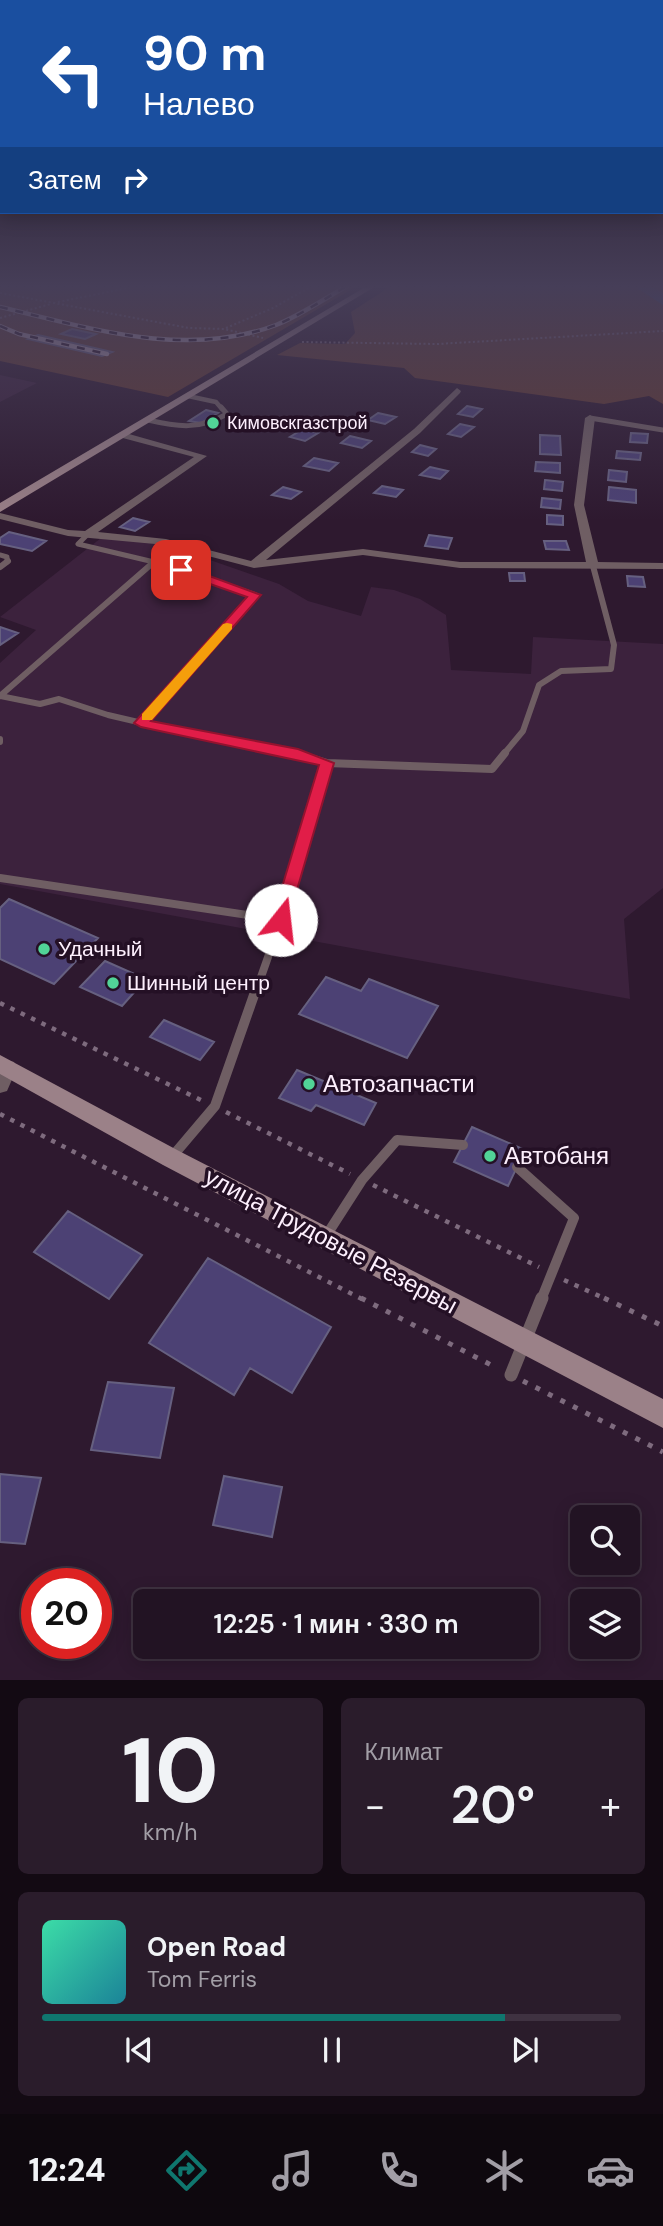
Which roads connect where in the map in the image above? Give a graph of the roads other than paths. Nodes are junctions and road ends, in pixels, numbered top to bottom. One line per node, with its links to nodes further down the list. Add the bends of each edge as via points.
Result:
1 (239, 364): 3 (main road)
2 (457, 391): 13 (street, via 417,431)
3 (188, 396): 5 (main road); 5 (lane, via 216,402 227,414 202,429)
4 (590, 418): 6 (lane); 14 (street, via 579,505)
5 (148, 420): 7 (main road)
6 (663, 430)
7 (121, 435): 8 (main road); 10 (street, via 202,456)
8 (0, 508)
9 (0, 516): 10 (street)
10 (87, 535): 12 (lane, via 78,544); 13 (street, via 166,542)
11 (0, 555): 16 (lane, via 8,562)
12 (156, 561): 17 (lane); 18 (lane, via 255,595)
13 (254, 565): 14 (street, via 363,552 460,565)
14 (593, 566): 15 (street); 19 (lane, via 614,645 611,669 561,671 539,685 523,731 492,769)
15 (663, 566)
16 (0, 567)
17 (0, 696): 18 (lane, via 40,704 59,699)
18 (141, 723): 19 (lane)
19 (327, 763): 21 (lane)
20 (0, 878): 21 (lane)
21 (281, 920): 24 (lane, via 215,1106)
22 (2, 1072): 24 (main road, улица Трудовые Резервы)
23 (463, 1145): 26 (lane, via 397,1140 362,1180)
24 (171, 1158): 26 (main road, улица Трудовые Резервы)
25 (517, 1167): 27 (lane, via 574,1218)
26 (325, 1238): 27 (main road, улица Трудовые Резервы)
27 (525, 1342): 28 (lane); 29 (main road, улица Трудовые Резервы)
28 (511, 1375)
29 (663, 1414)

